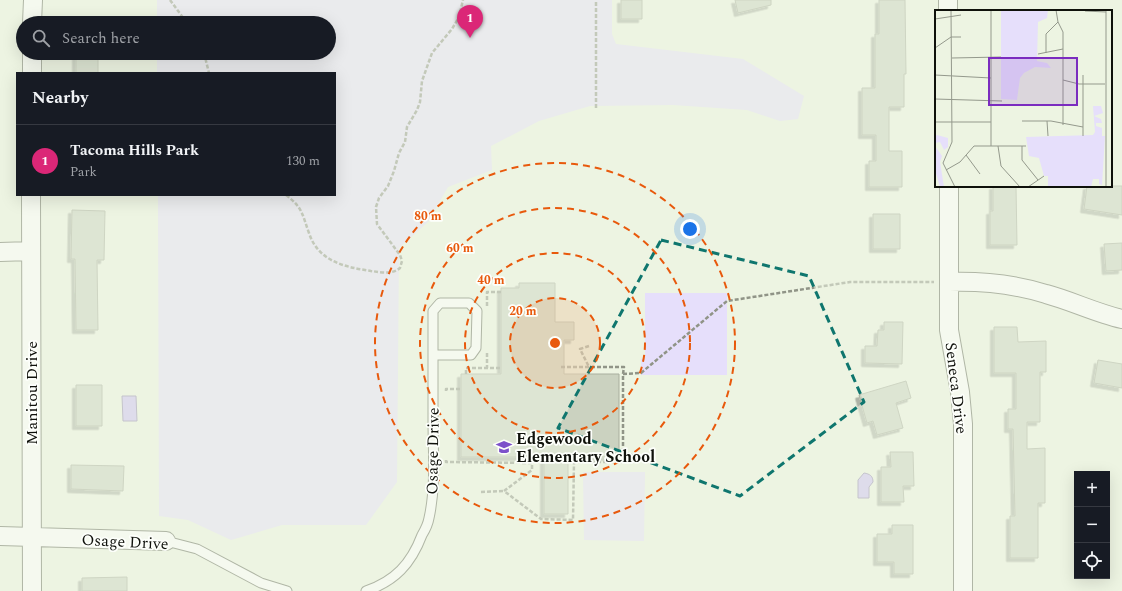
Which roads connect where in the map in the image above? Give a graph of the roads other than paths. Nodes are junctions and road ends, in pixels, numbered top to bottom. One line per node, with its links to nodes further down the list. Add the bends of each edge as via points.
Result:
1 (33, 0): 2 (street)
2 (32, 16)
3 (32, 60): 4 (street)
4 (32, 72)
5 (948, 187): 9 (street, Seneca Drive)
6 (31, 196): 7 (street, Manitou Drive)
7 (30, 251): 8 (street); 13 (street, Manitou Drive)
8 (0, 252)
9 (949, 282): 10 (street, via 990,282 1023,288); 18 (street, Seneca Drive, via 949,330 963,424)
10 (1122, 319)
11 (433, 355): 11 (lane, Osage Drive, via 471,355 476,348 477,312 469,303 440,304 434,311); 17 (lane, Osage Drive, via 433,476 429,519 418,546 404,568 396,576)
12 (0, 536): 13 (street, Osage Drive)
13 (32, 537): 14 (street, Osage Drive); 15 (street, Manitou Drive)
14 (166, 541): 16 (lane, Osage Drive, via 196,549 261,583)
15 (32, 591)
16 (287, 591)
17 (366, 591)
18 (963, 591)

